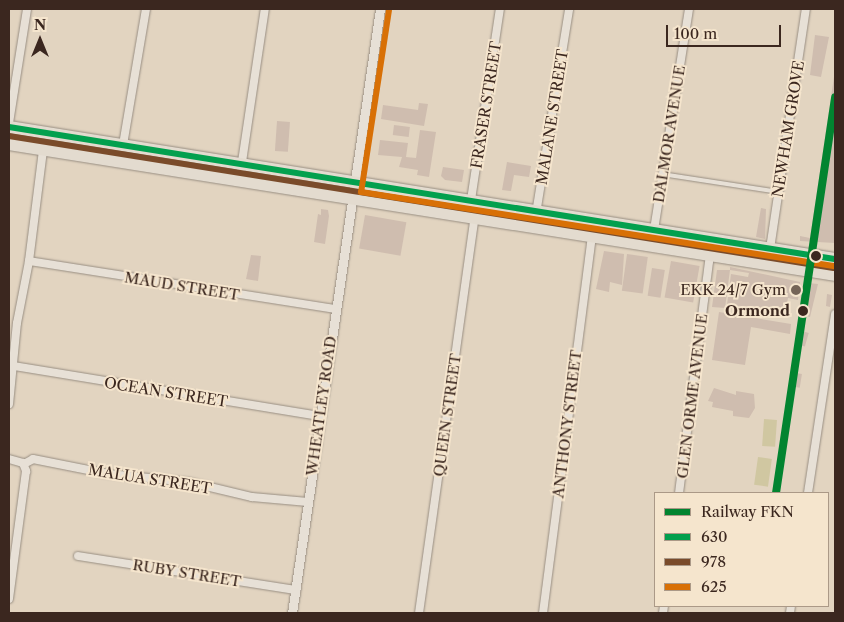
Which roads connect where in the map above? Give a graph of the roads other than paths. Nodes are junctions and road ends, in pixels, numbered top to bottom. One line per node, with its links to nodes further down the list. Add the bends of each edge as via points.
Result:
1 (27, 9): 9 (street)
2 (146, 9): 12 (street)
3 (265, 9): 14 (street)
4 (380, 9): 17 (street, WHEATLEY ROAD)
5 (500, 9): 21 (street, FRASER STREET)
6 (569, 9): 23 (street, MALANE STREET)
7 (689, 9): 15 (street, DALMOR AVENUE)
8 (806, 9): 19 (street, NEWHAM GROVE)
9 (9, 123)
10 (9, 127): 12 (highway)
11 (9, 144): 13 (highway)
12 (125, 146): 14 (highway)
13 (43, 150): 16 (highway); 32 (street)
14 (242, 164): 16 (street); 17 (highway)
15 (662, 174): 19 (lane); 26 (street, DALMOR AVENUE)
16 (239, 182): 20 (highway)
17 (354, 182): 18 (highway); 20 (street, WHEATLEY ROAD)
18 (404, 190): 21 (highway); 22 (highway)
19 (779, 192): 29 (street, NEWHAM GROVE)
20 (351, 199): 22 (highway); 34 (street, WHEATLEY ROAD)
21 (471, 200): 23 (highway)
22 (402, 206): 24 (highway)
23 (536, 211): 25 (street, MALANE STREET); 26 (highway)
24 (475, 217): 25 (highway); 48 (street, QUEEN STREET)
25 (534, 226): 27 (highway)
26 (654, 230): 28 (highway)
27 (592, 235): 30 (highway); 49 (street, ANTHONY STREET)
28 (712, 240): 29 (highway); 30 (street, GLEN ORME AVENUE)
29 (770, 249): 31 (highway)
30 (710, 254): 33 (highway); 41 (street, GLEN ORME AVENUE)
31 (835, 259)
32 (30, 261): 34 (street, MAUD STREET); 36 (street, via 18,311)
33 (835, 275)
34 (335, 309): 38 (street, WHEATLEY ROAD)
35 (835, 314): 42 (street)
36 (14, 366): 37 (street); 38 (street, OCEAN STREET)
37 (9, 404)
38 (320, 416): 43 (street, WHEATLEY ROAD)
39 (9, 458): 40 (street)
40 (24, 464): 43 (street, MALUA STREET, via 33,459 110,474 189,482 252,497); 46 (street, via 26,475)
41 (679, 492)
42 (808, 492)
43 (308, 502): 45 (street, WHEATLEY ROAD)
44 (78, 556): 45 (street, RUBY STREET)
45 (296, 590): 47 (street, WHEATLEY ROAD)
46 (9, 599)
47 (292, 613)
48 (420, 613)
49 (542, 613)

